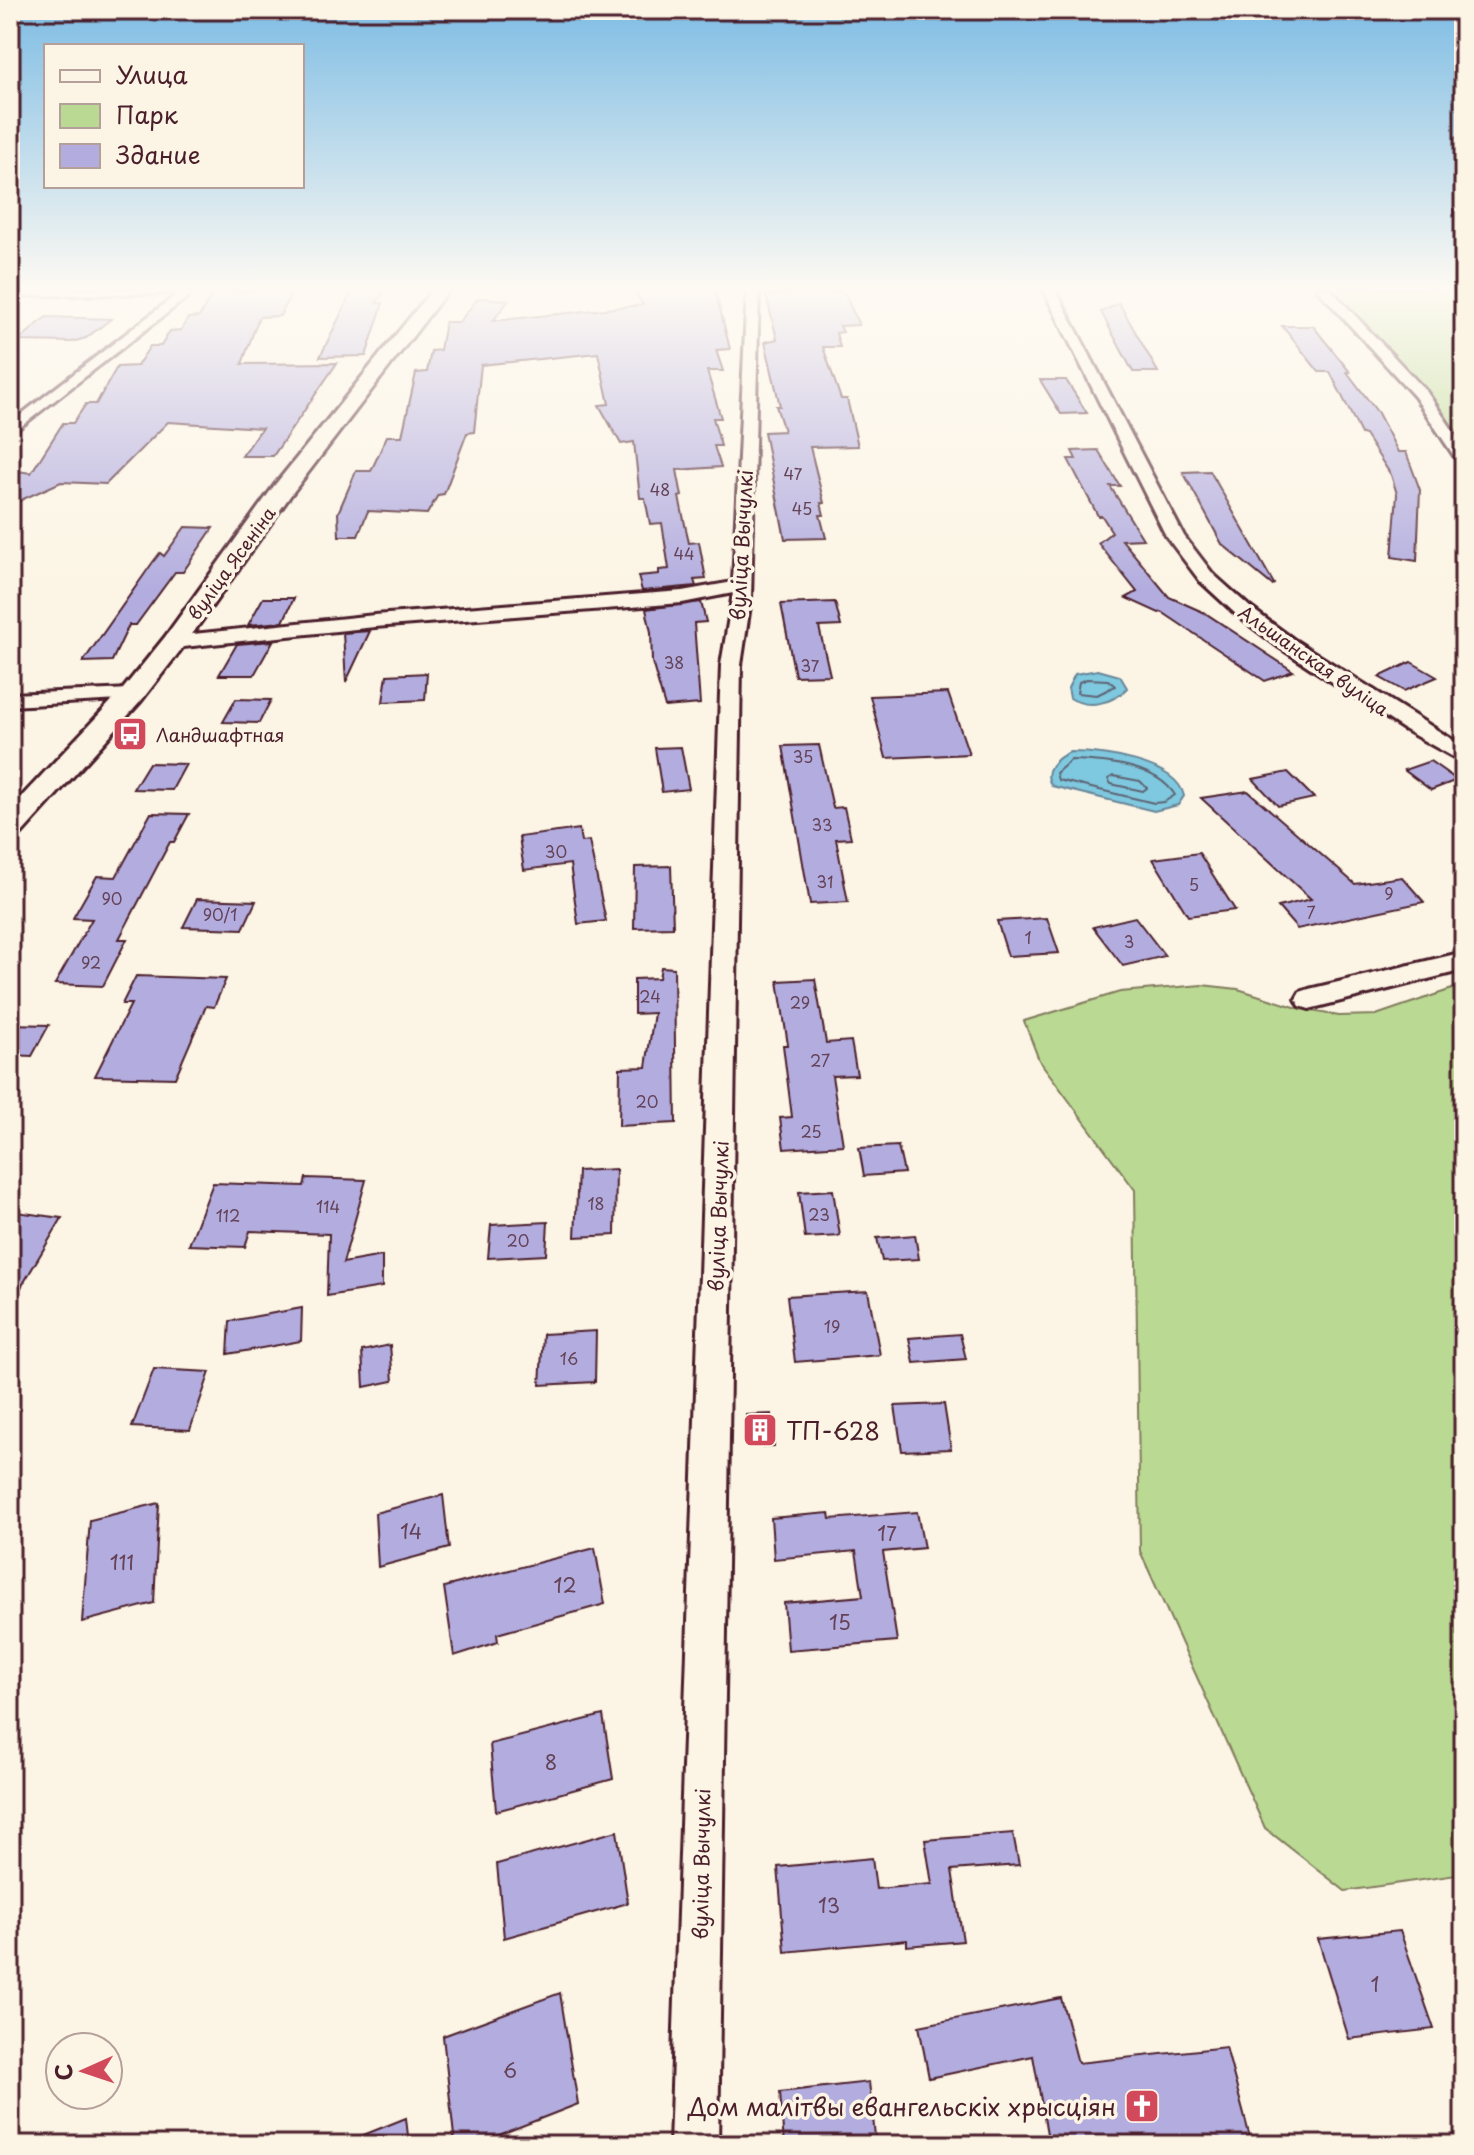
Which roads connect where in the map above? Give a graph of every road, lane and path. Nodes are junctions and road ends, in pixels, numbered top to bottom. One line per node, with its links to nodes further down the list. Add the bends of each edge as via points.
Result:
1 (62, 390): 6 (street)
2 (362, 390): 9 (street, вуліца Ясеніна)
3 (749, 390): 8 (street, вуліца Вычулкі)
4 (1100, 390): 12 (street, Альшанская вуліца, via 1191,562 1252,621)
5 (1417, 390): 7 (street)
6 (10, 430)
7 (1464, 459)
8 (742, 586): 9 (street, via 682,597); 16 (street, вуліца Вычулкі, via 731,665)
9 (174, 642): 10 (street, вуліца Ясеніна)
10 (132, 695): 11 (street); 13 (street, вуліца Ясеніна)
11 (10, 700)
12 (1464, 756)
13 (10, 827)
14 (1464, 961): 15 (street)
15 (1309, 999)
16 (694, 2145)

